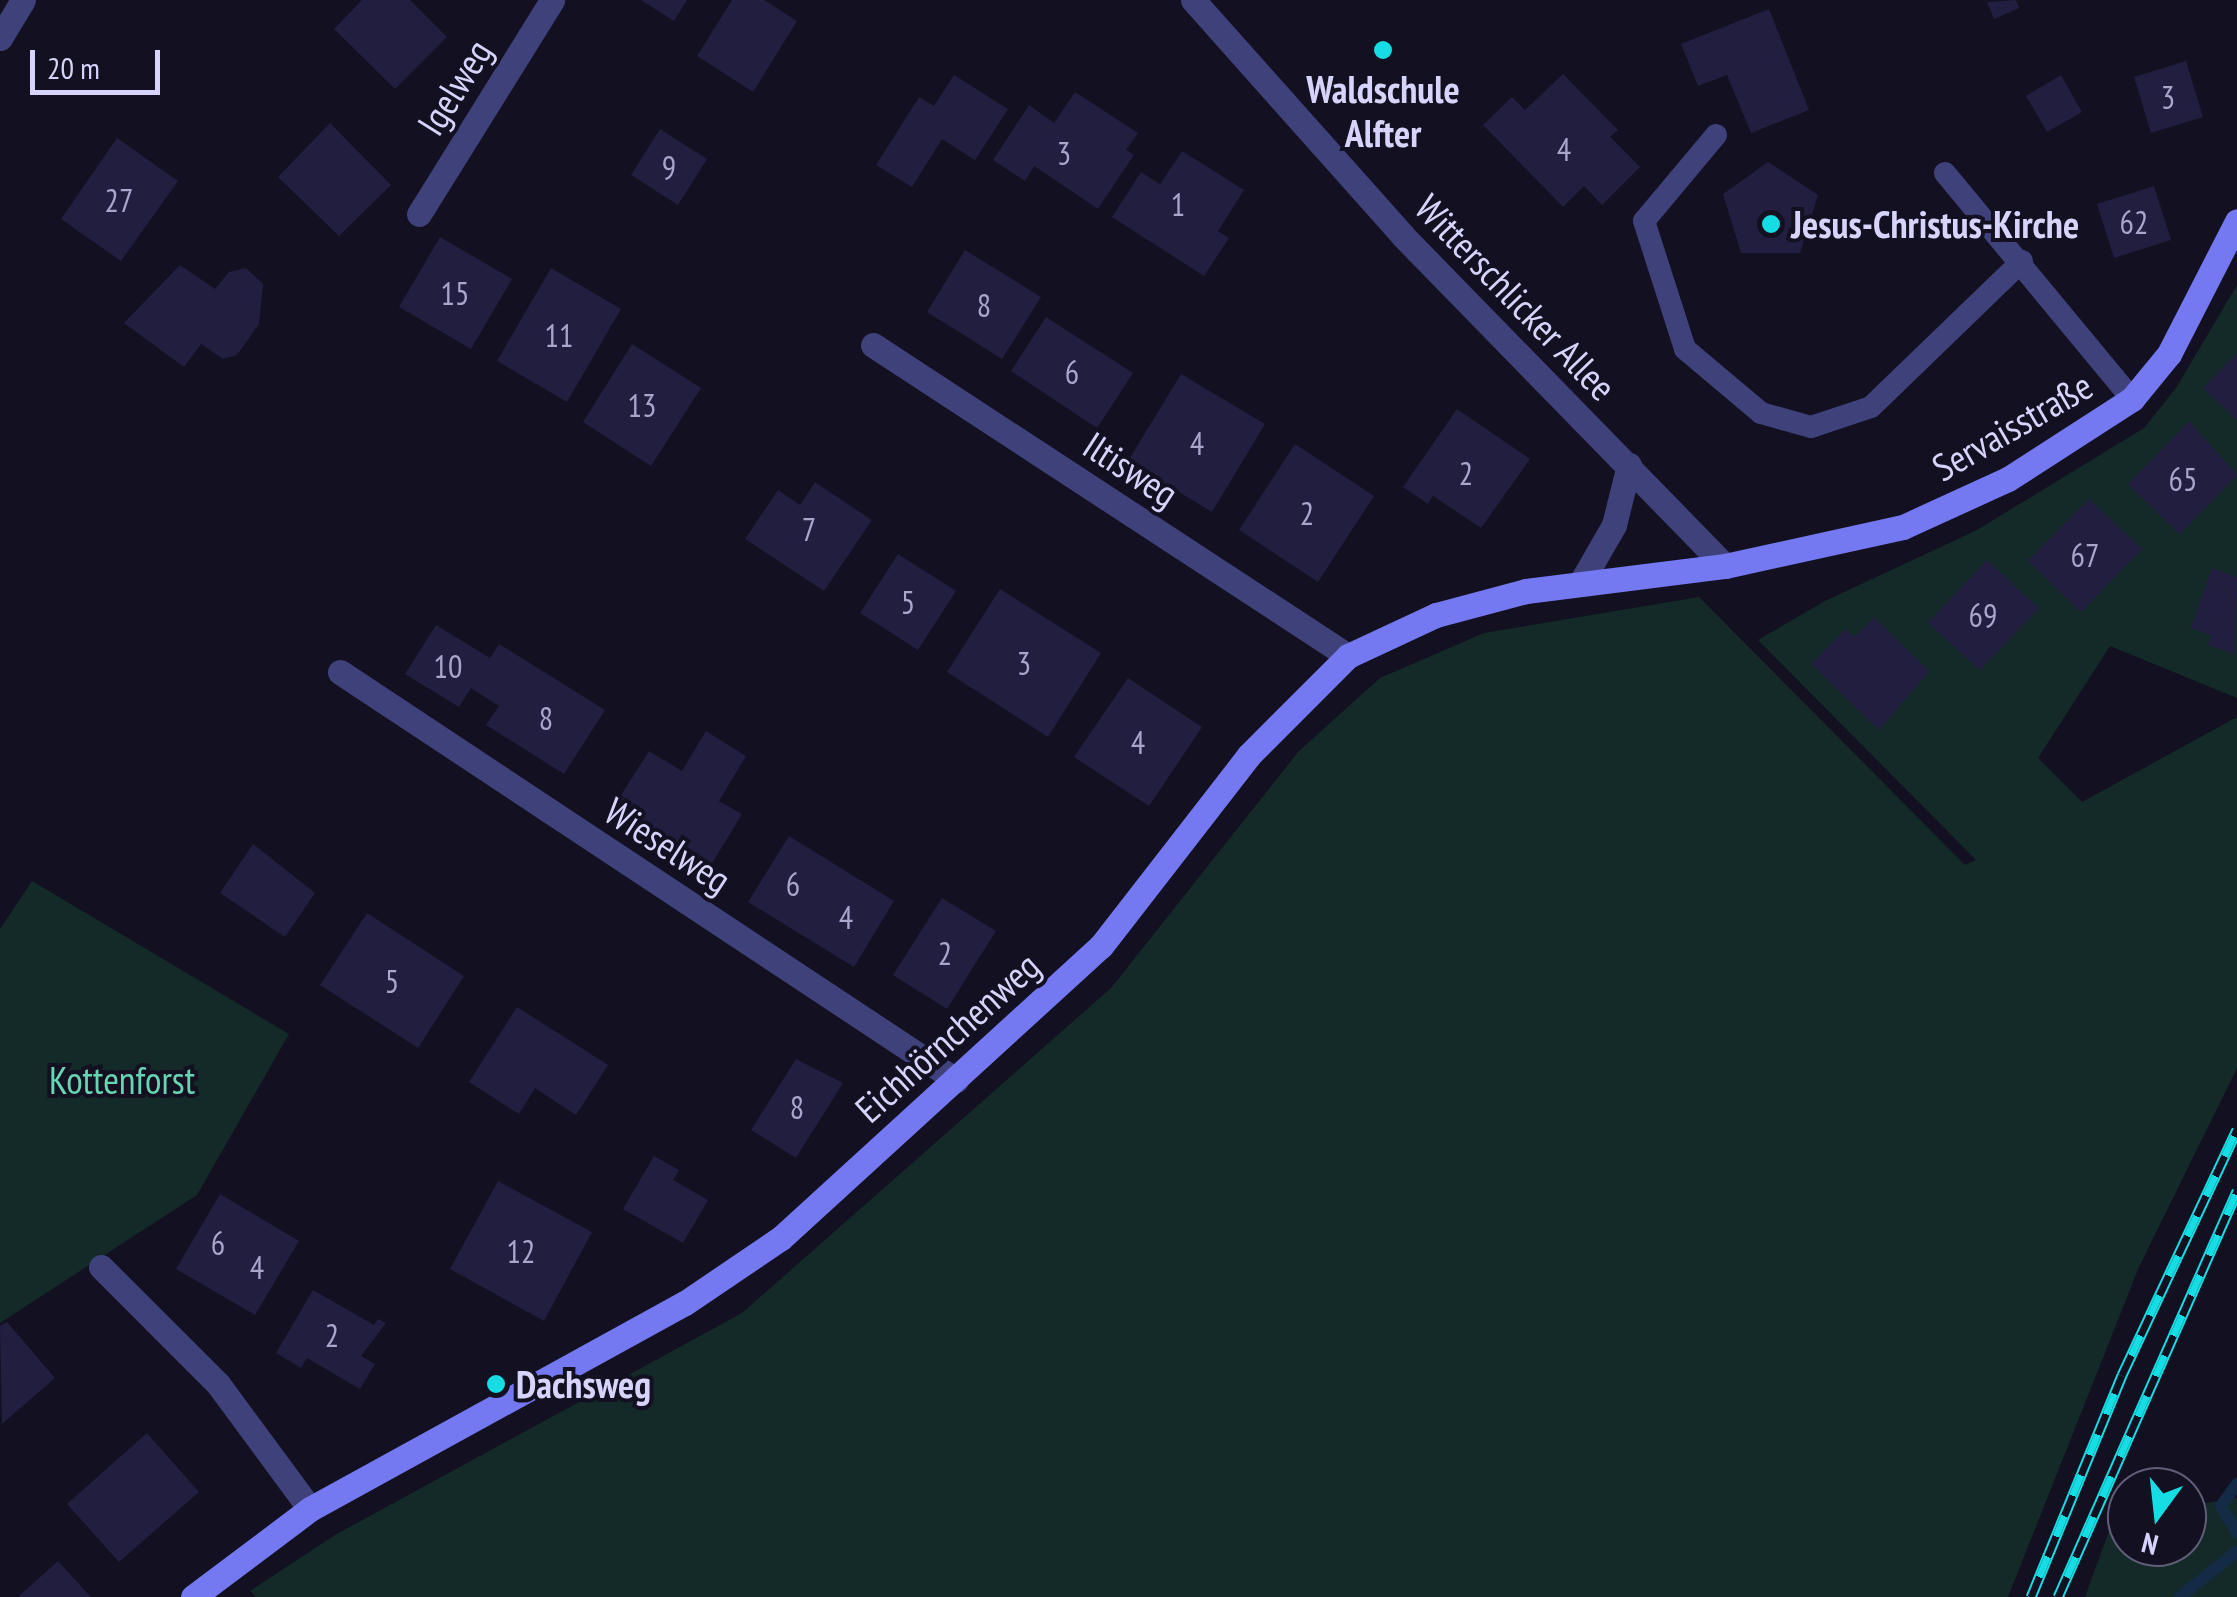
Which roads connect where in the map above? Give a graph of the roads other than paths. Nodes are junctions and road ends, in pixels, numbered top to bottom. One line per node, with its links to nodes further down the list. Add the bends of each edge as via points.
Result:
1 (22, 0): 4 (street)
2 (552, 0): 7 (street, Igelweg)
3 (1193, 0): 12 (street, Witterschlicker Allee, via 1403,236)
4 (0, 38)
5 (1716, 135): 9 (lane, via 1644,221 1685,350 1761,413 1811,427 1871,407)
6 (1945, 173): 9 (lane)
7 (419, 214)
8 (2237, 220): 11 (street, Servaisstraße, via 2169,354)
9 (2022, 260): 11 (lane)
10 (873, 345): 15 (street, Iltisweg)
11 (2132, 400): 13 (street, Servaisstraße, via 2008,479 1904,527)
12 (1629, 464): 13 (street, Witterschlicker Allee); 14 (street, via 1614,524)
13 (1726, 566): 14 (street, Eichhörnchenweg)
14 (1580, 584): 15 (street, Eichhörnchenweg, via 1436,615)
15 (1348, 656): 17 (street, Eichhörnchenweg, via 1249,756 1101,946)
16 (340, 672): 17 (street, Wieselweg)
17 (956, 1080): 19 (street, Eichhörnchenweg, via 781,1238 685,1303)
18 (101, 1267): 19 (street, via 218,1384)
19 (310, 1508): 20 (street, Eichhörnchenweg)
20 (193, 1597)

